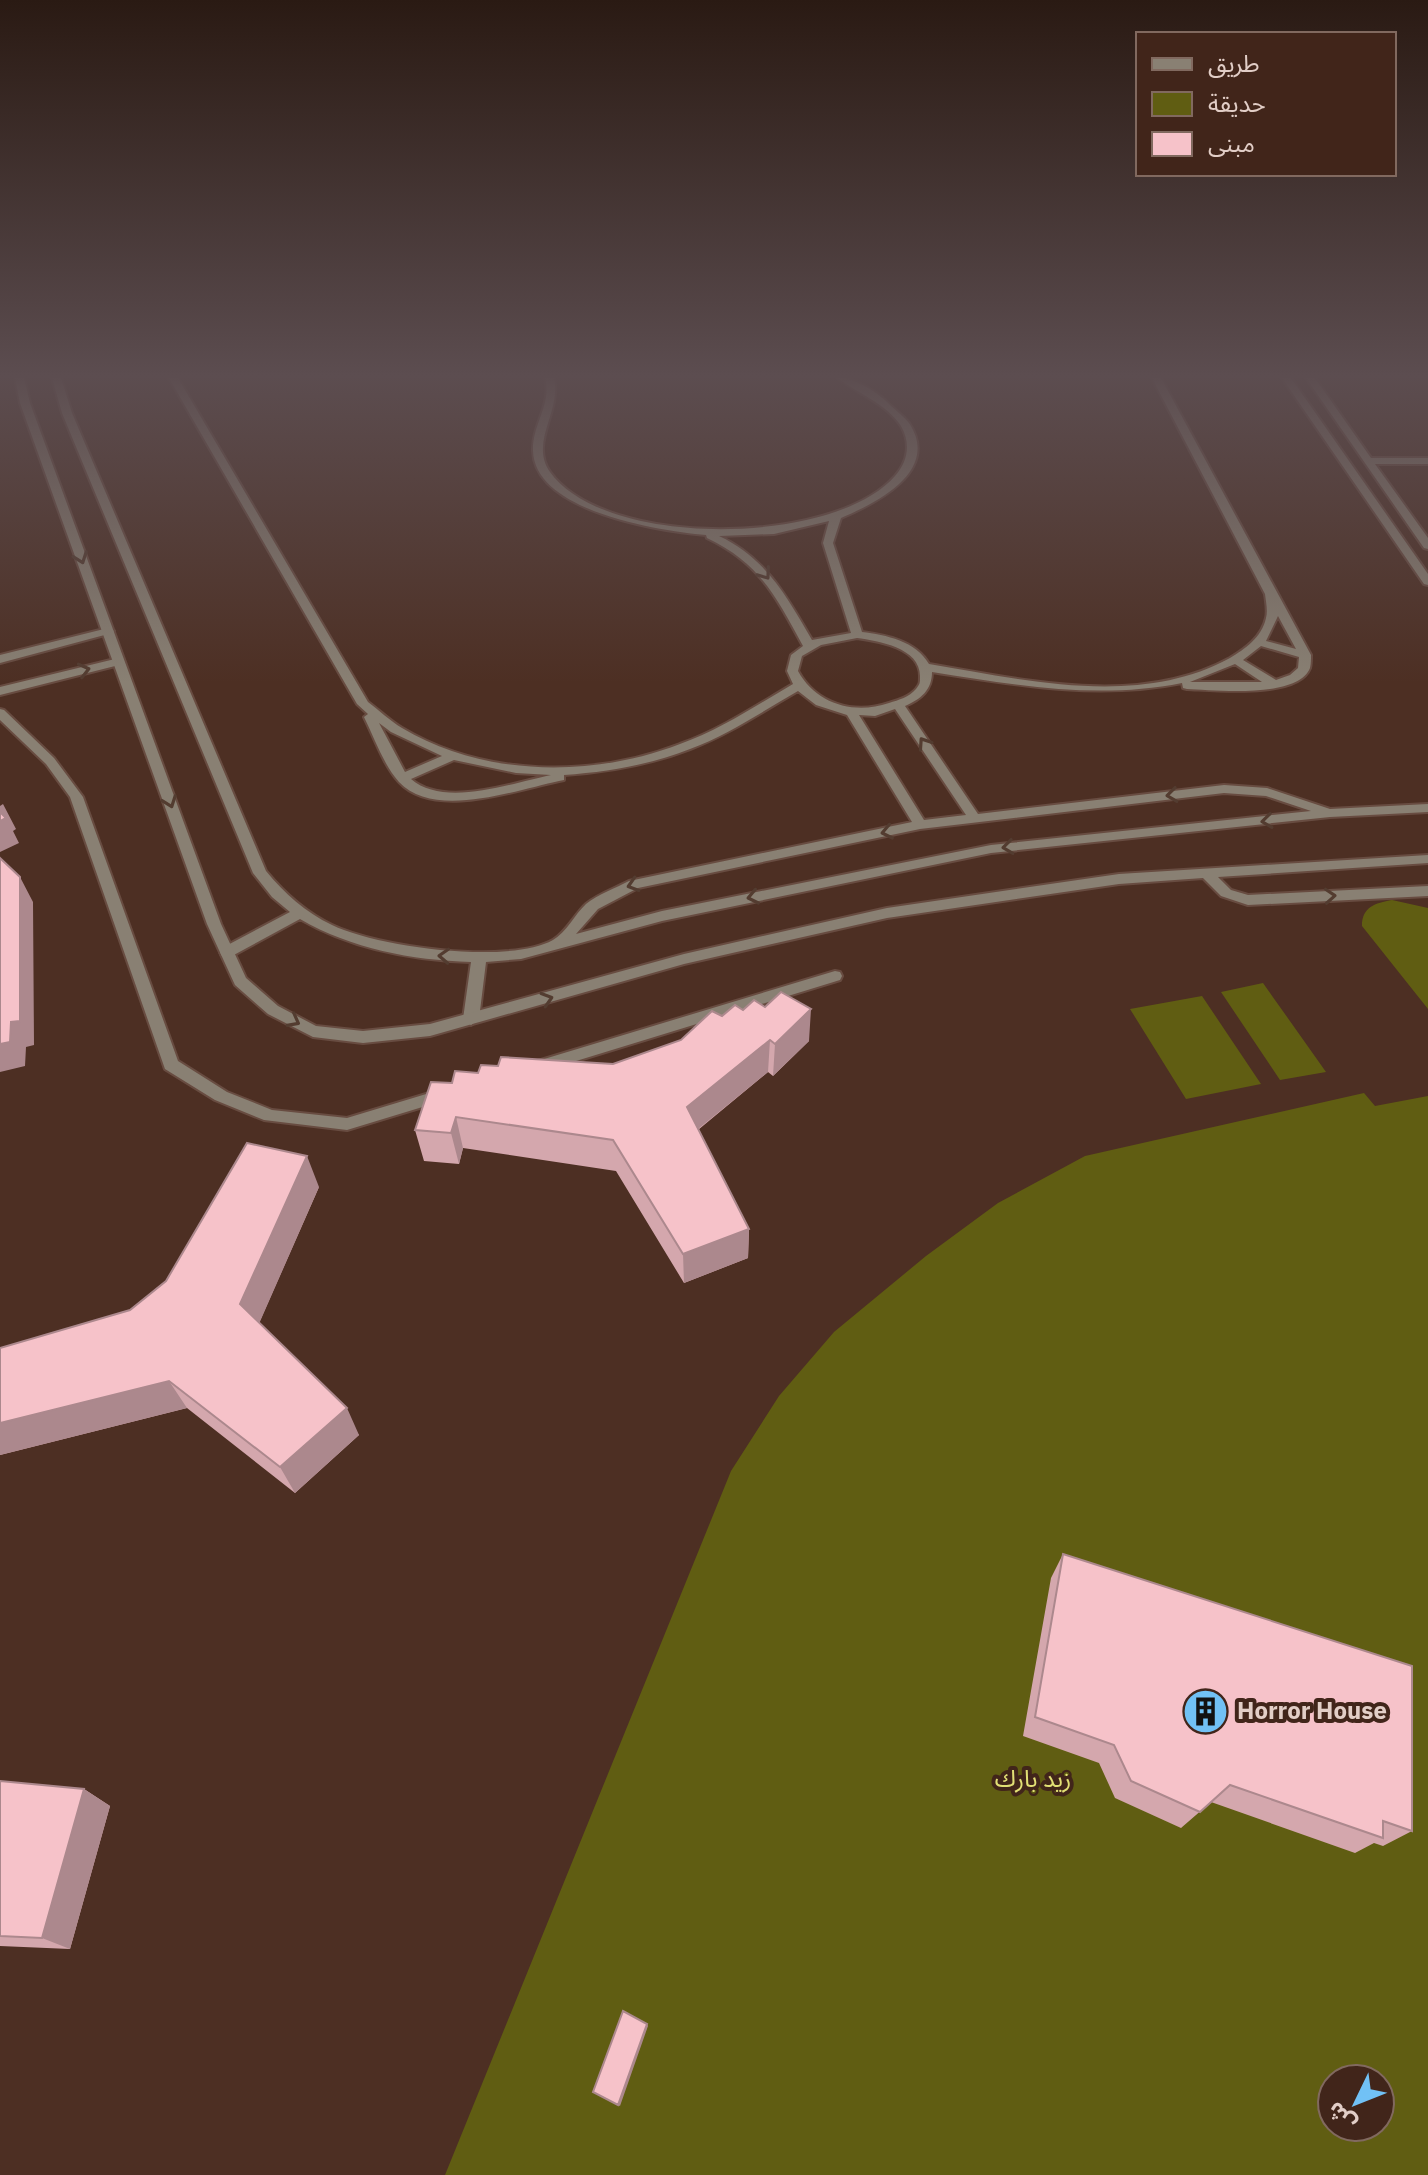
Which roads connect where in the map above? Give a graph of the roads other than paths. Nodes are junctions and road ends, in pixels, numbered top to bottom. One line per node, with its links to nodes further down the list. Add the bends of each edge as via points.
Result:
1 (53, 480): 15 (street, one-way to 15)
2 (95, 480): 44 (street, via 249,850 277,894)
3 (232, 480): 28 (street)
4 (554, 480): 10 (street, via 601,511)
5 (900, 480): 9 (street, via 873,501)
6 (1210, 480): 14 (street)
7 (1358, 480): 12 (street)
8 (1381, 480): 11 (street)
9 (836, 517): 10 (street, via 795,527); 16 (street, via 828,543)
10 (702, 532): 18 (street, one-way to 18, via 747,554 764,569)
11 (1428, 548): 12 (street)
12 (1408, 551): 13 (street)
13 (1428, 582)
14 (1271, 594): 17 (street, via 1272,619); 19 (street)
15 (108, 631): 20 (street); 22 (street)
16 (857, 635): 18 (street); 23 (street, via 907,648)
17 (1258, 642): 19 (street); 21 (street)
18 (809, 646): 26 (street, via 792,664)
19 (1305, 655): 25 (street, via 1303,675)
20 (0, 659)
21 (1236, 660): 24 (street, via 1201,675); 25 (street)
22 (119, 662): 27 (street, one-way to 22); 46 (street, one-way to 46)
23 (925, 667): 24 (street, via 1073,688); 29 (street, via 926,682)
24 (1157, 684): 25 (street)
25 (1275, 685)
26 (798, 686): 30 (street, via 819,702); 34 (street, via 683,748)
27 (0, 691)
28 (363, 704): 32 (street, via 414,743); 35 (street)
29 (899, 706): 30 (street); 39 (street, one-way to 29)
30 (850, 710): 40 (street)
31 (0, 713): 51 (street, via 50,761 76,797 171,1065 221,1096 270,1116 347,1124)
32 (450, 757): 33 (street); 35 (street)
33 (479, 764): 34 (street, via 550,770); 36 (street)
34 (607, 766): 36 (street)
35 (403, 778): 36 (street, via 430,795)
36 (472, 795)
37 (1424, 811): 38 (street)
38 (1330, 813): 39 (street, one-way to 39, via 1267,792 1224,789); 45 (street, one-way to 45, via 991,849 662,916)
39 (975, 819): 40 (street)
40 (920, 825): 45 (street, one-way to 45, via 634,884 593,906)
41 (1428, 859): 42 (street)
42 (1206, 873): 43 (street, one-way to 43, via 1226,893 1248,900); 49 (street, one-way to 42, via 684,959 887,913 1119,879)
43 (1428, 891)
44 (300, 913): 46 (street); 47 (street, one-way to 44, via 425,955 361,942)
45 (559, 944): 47 (street)
46 (227, 952): 49 (street, one-way to 49, via 240,981 273,1010 313,1031 363,1037 430,1030)
47 (479, 957): 49 (street)
48 (835, 976): 50 (street)
49 (471, 1019)
50 (515, 1073)
51 (454, 1092)

